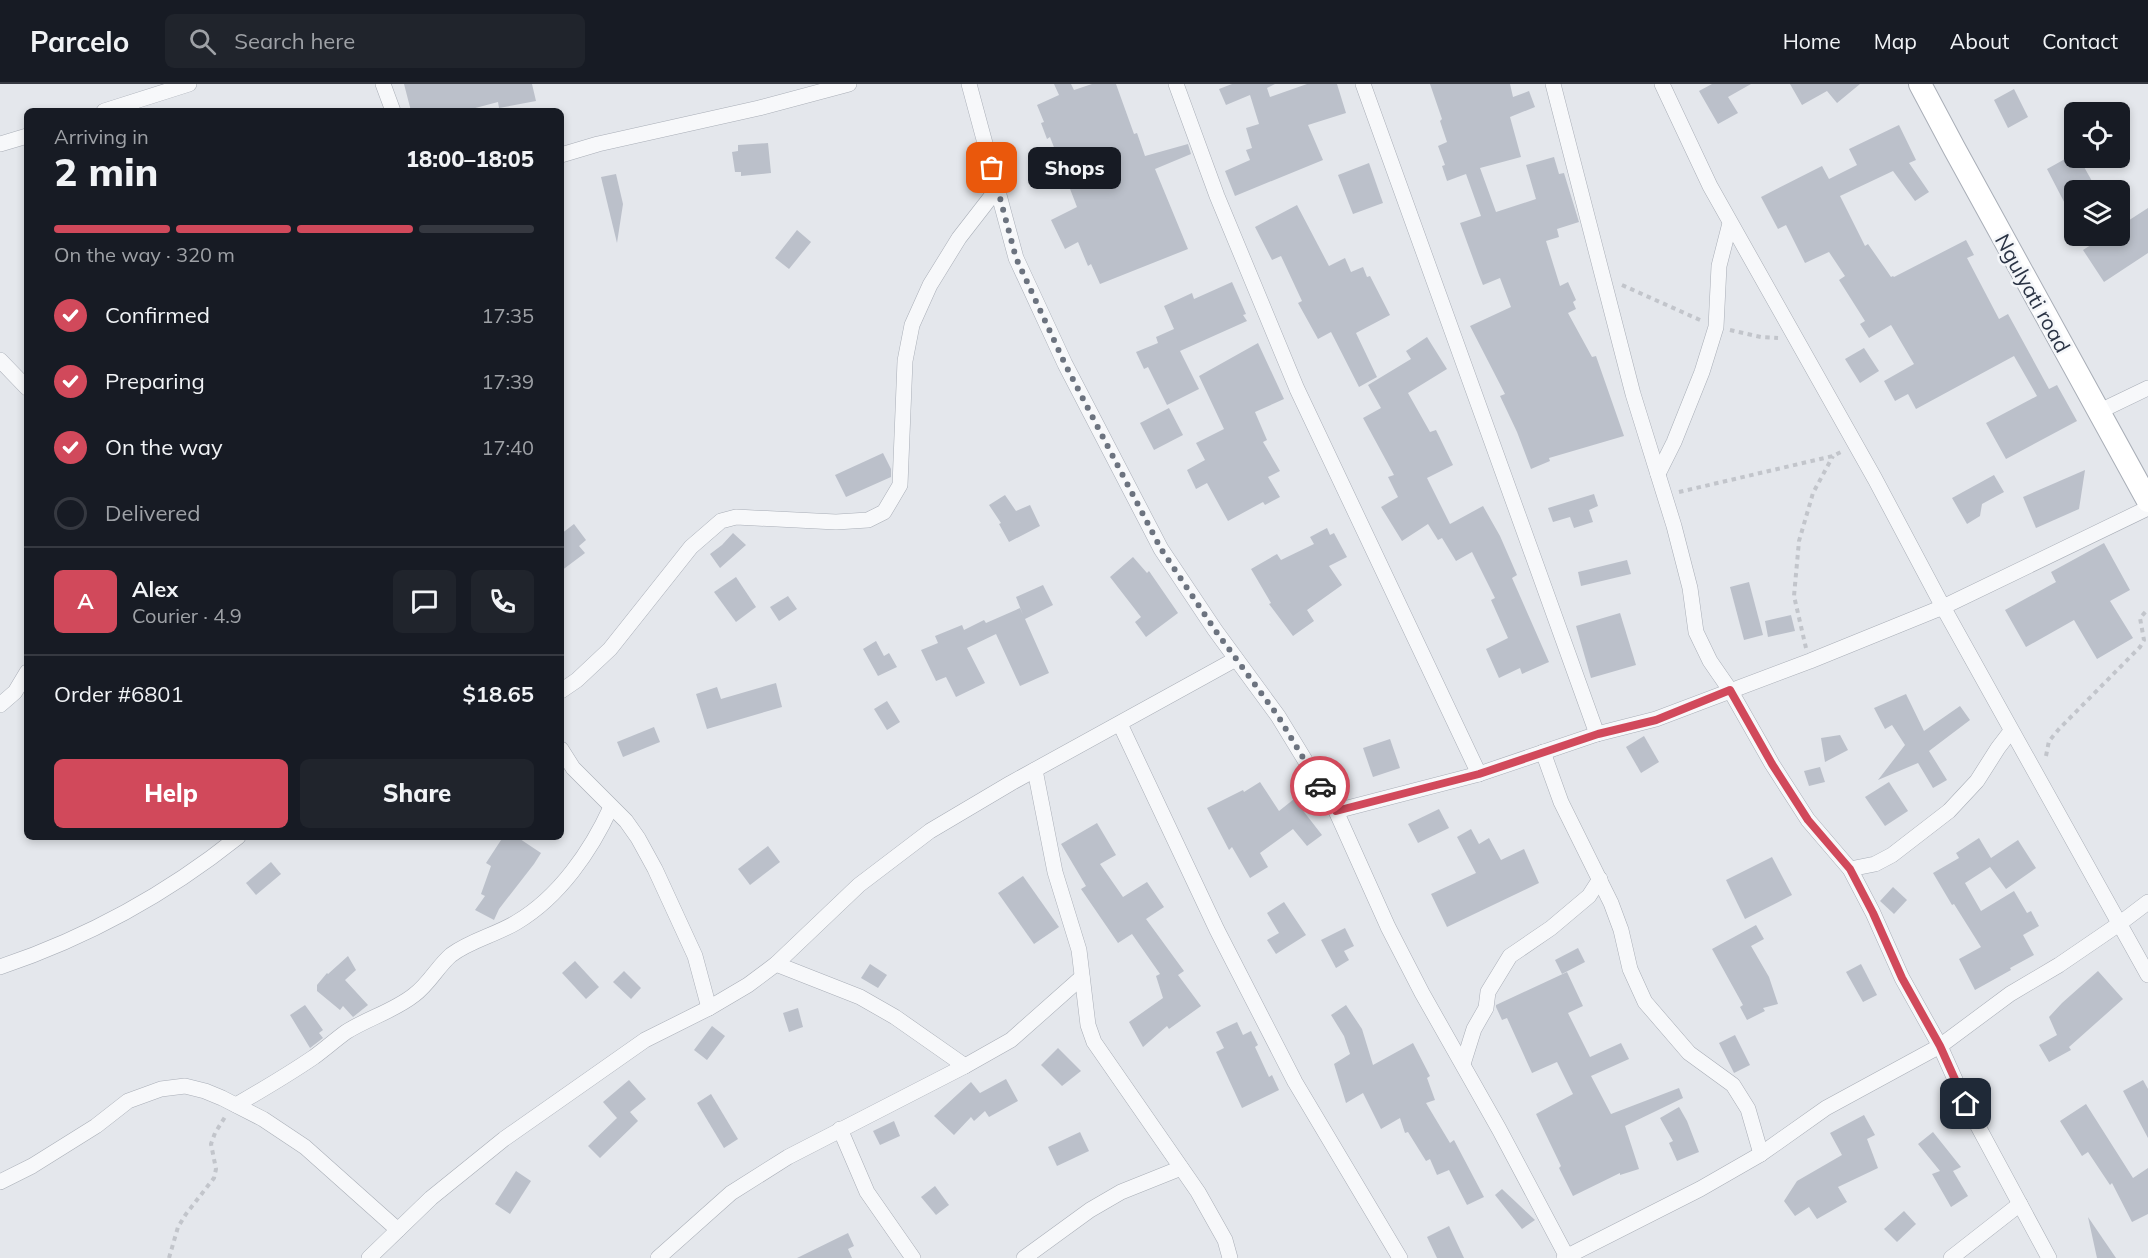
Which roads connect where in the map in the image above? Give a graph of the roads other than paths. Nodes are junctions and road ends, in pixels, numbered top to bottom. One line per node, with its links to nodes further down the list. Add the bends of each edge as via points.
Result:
1 (189, 84): 10 (street)
2 (383, 84): 11 (street)
3 (849, 84): 14 (street)
4 (969, 84): 15 (street)
5 (1176, 84): 36 (street, via 1217,196 1297,389)
6 (1363, 84): 32 (street)
7 (1553, 84): 21 (street, via 1633,394)
8 (1662, 84): 16 (street)
9 (1920, 84): 20 (main road, Ngulyati road)
10 (114, 108)
11 (392, 108)
12 (24, 137): 13 (street)
13 (0, 144)
14 (564, 154)
15 (997, 189): 25 (street, via 1016,258 1065,364 1161,549); 27 (street, via 959,238 930,285 912,325 905,362 900,486 884,512 868,520 836,522 736,517 721,521 692,547 610,650)
16 (1730, 223): 21 (street, via 1719,266 1716,327 1689,405); 24 (street)
17 (0, 360): 18 (street)
18 (24, 385)
19 (2148, 388): 20 (street)
20 (2098, 412): 22 (main road, Ngulyati road)
21 (1658, 474): 28 (street, via 1690,588 1696,632)
22 (2148, 501)
23 (2148, 508): 24 (street)
24 (1943, 607): 28 (street); 31 (street)
25 (1236, 659): 30 (street); 38 (street, via 1278,716)
26 (24, 677): 29 (street)
27 (564, 689)
28 (1730, 690): 32 (street, via 1656,720); 40 (street, via 1808,820)
29 (0, 705)
30 (1120, 724): 35 (street); 65 (street, via 1217,930 1295,1082)
31 (2012, 731): 40 (street, via 1977,781 1949,811 1892,855 1875,864); 43 (street)
32 (1598, 734): 33 (street)
33 (1543, 752): 36 (street); 41 (street, via 1561,802)
34 (564, 754): 37 (street)
35 (1035, 770): 44 (street, via 901,852 859,885); 47 (street, via 1055,872 1079,950)
36 (1479, 774): 38 (street)
37 (611, 807): 48 (street, via 626,821 655,869 695,956); 52 (street, via 582,859 535,908 517,922 449,957 416,994 398,1007 347,1032 315,1057)
38 (1336, 811): 50 (street, via 1388,927)
39 (234, 840): 45 (street, via 147,900 42,953)
40 (1850, 869): 49 (street, via 1902,978)
41 (1600, 879): 50 (street, via 1589,896 1510,956 1488,992 1486,1008); 54 (street, via 1622,930 1630,969 1645,1002 1689,1053 1733,1085 1748,1109)
42 (2148, 902): 43 (street)
43 (2119, 924): 46 (street); 49 (street, via 2010,994)
44 (776, 964): 48 (street); 51 (street, via 860,997)
45 (0, 967)
46 (2148, 975)
47 (1082, 977): 51 (street, via 1011,1040); 55 (street, via 1094,1042)
48 (709, 1008): 58 (street, via 645,1040 609,1064 473,1162)
49 (1940, 1046): 54 (street, via 1826,1108); 57 (street, via 1966,1104)
50 (1462, 1064): 59 (street)
51 (965, 1066): 53 (street)
52 (236, 1105): 56 (street, via 185,1086 161,1089 128,1101 96,1126); 58 (street, via 304,1147)
53 (840, 1129): 61 (street, via 731,1194); 62 (street, via 867,1192)
54 (1761, 1154): 59 (street)
55 (1181, 1168): 63 (street, via 1121,1192); 64 (street, via 1225,1240)
56 (0, 1182)
57 (2020, 1204): 66 (street); 67 (street)
58 (398, 1230): 60 (street)
59 (1566, 1257)
60 (369, 1258)
61 (658, 1258)
62 (914, 1258)
63 (1024, 1258)
64 (1230, 1258)
65 (1400, 1258)
66 (1952, 1258)
67 (2049, 1258)

